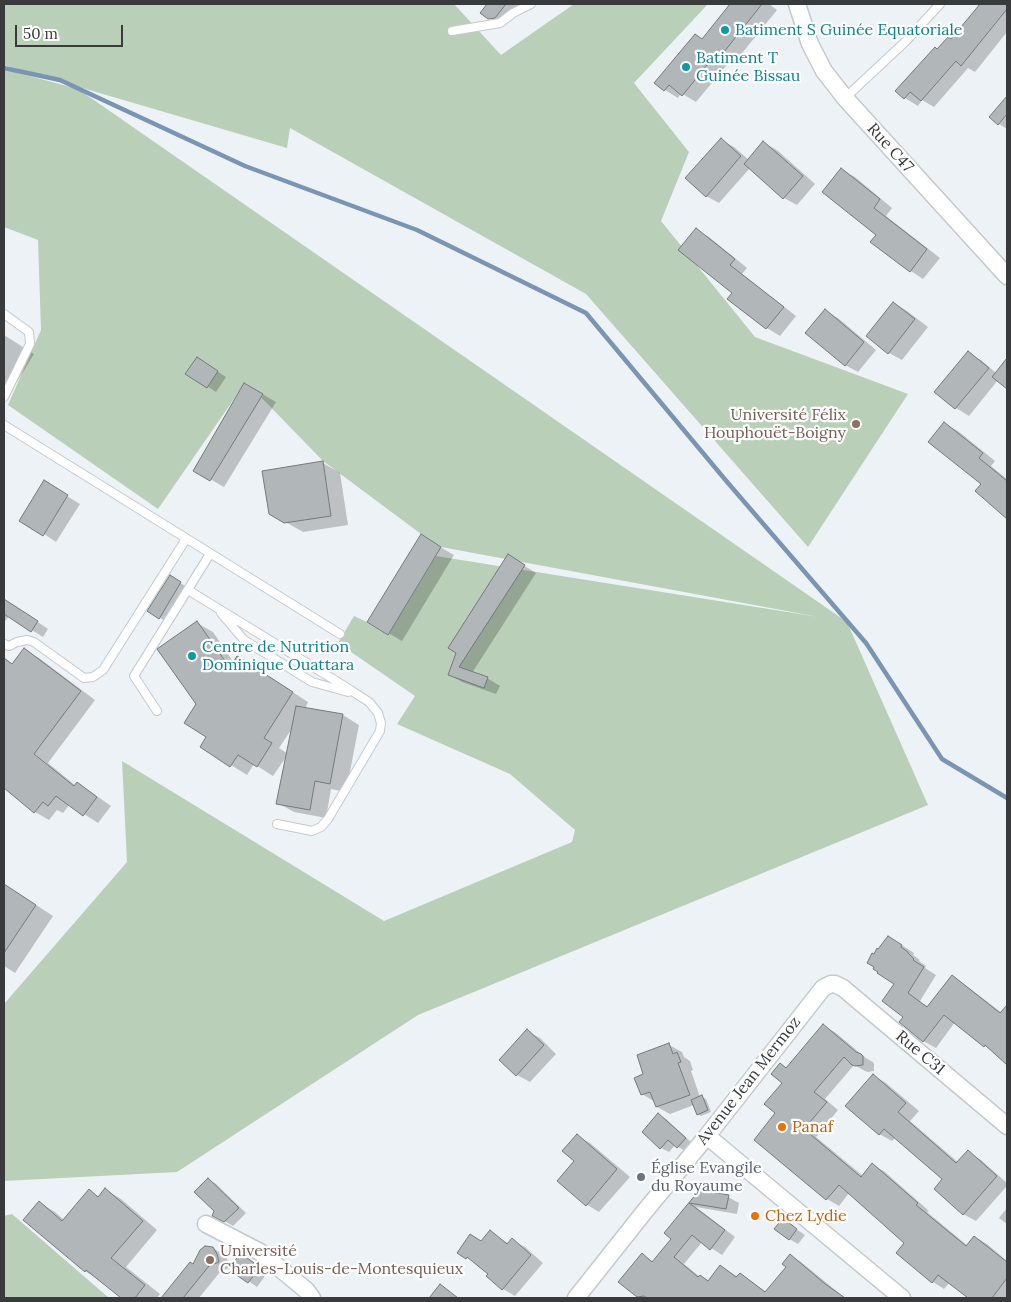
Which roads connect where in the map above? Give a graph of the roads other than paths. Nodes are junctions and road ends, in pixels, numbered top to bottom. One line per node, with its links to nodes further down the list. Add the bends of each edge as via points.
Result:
1 (530, 4): 4 (lane, via 500,23)
2 (797, 4): 5 (street, Rue C47, via 810,44)
3 (940, 4): 5 (lane)
4 (452, 31)
5 (845, 98): 6 (street, Rue C47)
6 (1007, 276)
7 (4, 314): 8 (lane, via 29,332 30,344)
8 (4, 397)
9 (4, 425): 10 (lane)
10 (186, 539): 11 (lane); 15 (lane, via 103,670 92,677 84,678 34,642)
11 (210, 554): 12 (lane); 14 (lane)
12 (188, 590): 13 (lane); 17 (lane, via 134,676)
13 (216, 607): 16 (lane); 16 (lane, via 244,640 312,682)
14 (340, 634)
15 (4, 644)
16 (356, 694): 18 (lane, via 370,702 378,713 380,731 328,819 312,831)
17 (157, 711)
18 (277, 824)
19 (831, 984): 20 (street, Rue C31, via 843,988); 21 (street, Avenue Jean Mermoz, via 823,988)
20 (1007, 1126)
21 (707, 1136): 23 (street, Avenue Jean Mermoz); 25 (street)
22 (206, 1224): 24 (street, via 260,1252)
23 (581, 1296)
24 (312, 1298)
25 (902, 1298)

